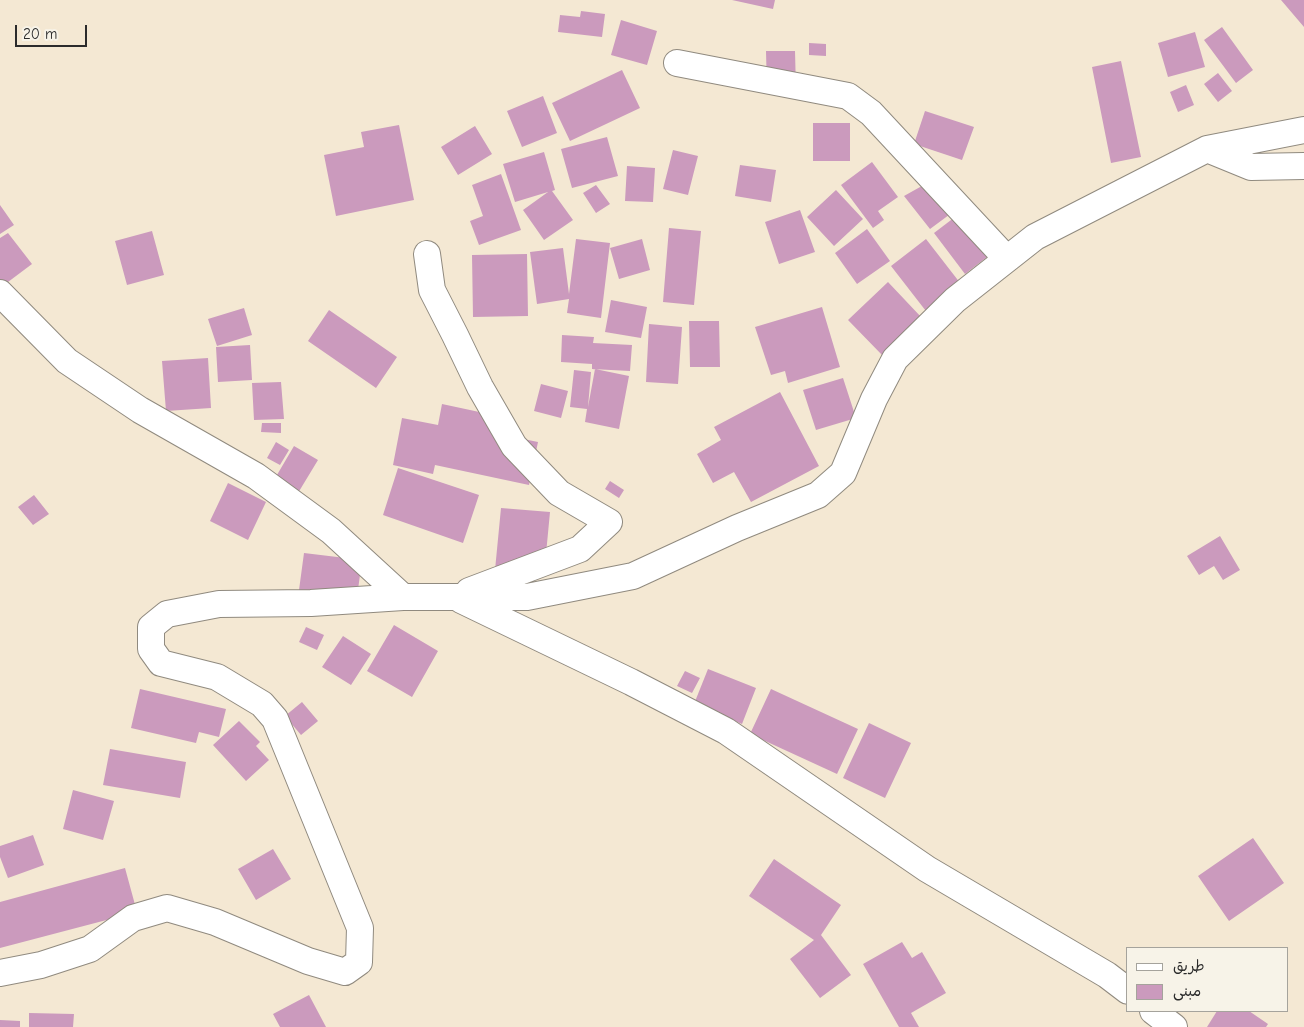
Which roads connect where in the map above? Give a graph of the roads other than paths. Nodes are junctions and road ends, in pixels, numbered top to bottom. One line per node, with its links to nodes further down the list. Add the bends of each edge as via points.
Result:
1 (677, 62): 6 (street, via 848,96 871,114)
2 (1304, 130): 3 (street)
3 (1207, 149): 4 (street, via 1251,167); 6 (street, via 1035,237)
4 (1304, 166)
5 (427, 254): 9 (street, via 432,290 480,388 514,446 559,493 609,522 580,549)
6 (1007, 259): 9 (street, via 954,300 895,359 874,399 843,473 818,495 633,576 527,597)
7 (0, 293): 8 (street, via 68,361 140,410 256,476 331,531)
8 (403, 597): 9 (street); 10 (street, via 219,604 167,614 151,627 152,649 161,663 217,678 262,704 275,719 360,928 359,962 344,972 308,961 215,922 168,908 133,918 90,949 41,965)
9 (454, 597): 11 (street, via 726,731 927,869 1107,975)
10 (0, 973)
11 (1126, 989)
12 (1154, 1012): 13 (street)
13 (1174, 1027)

